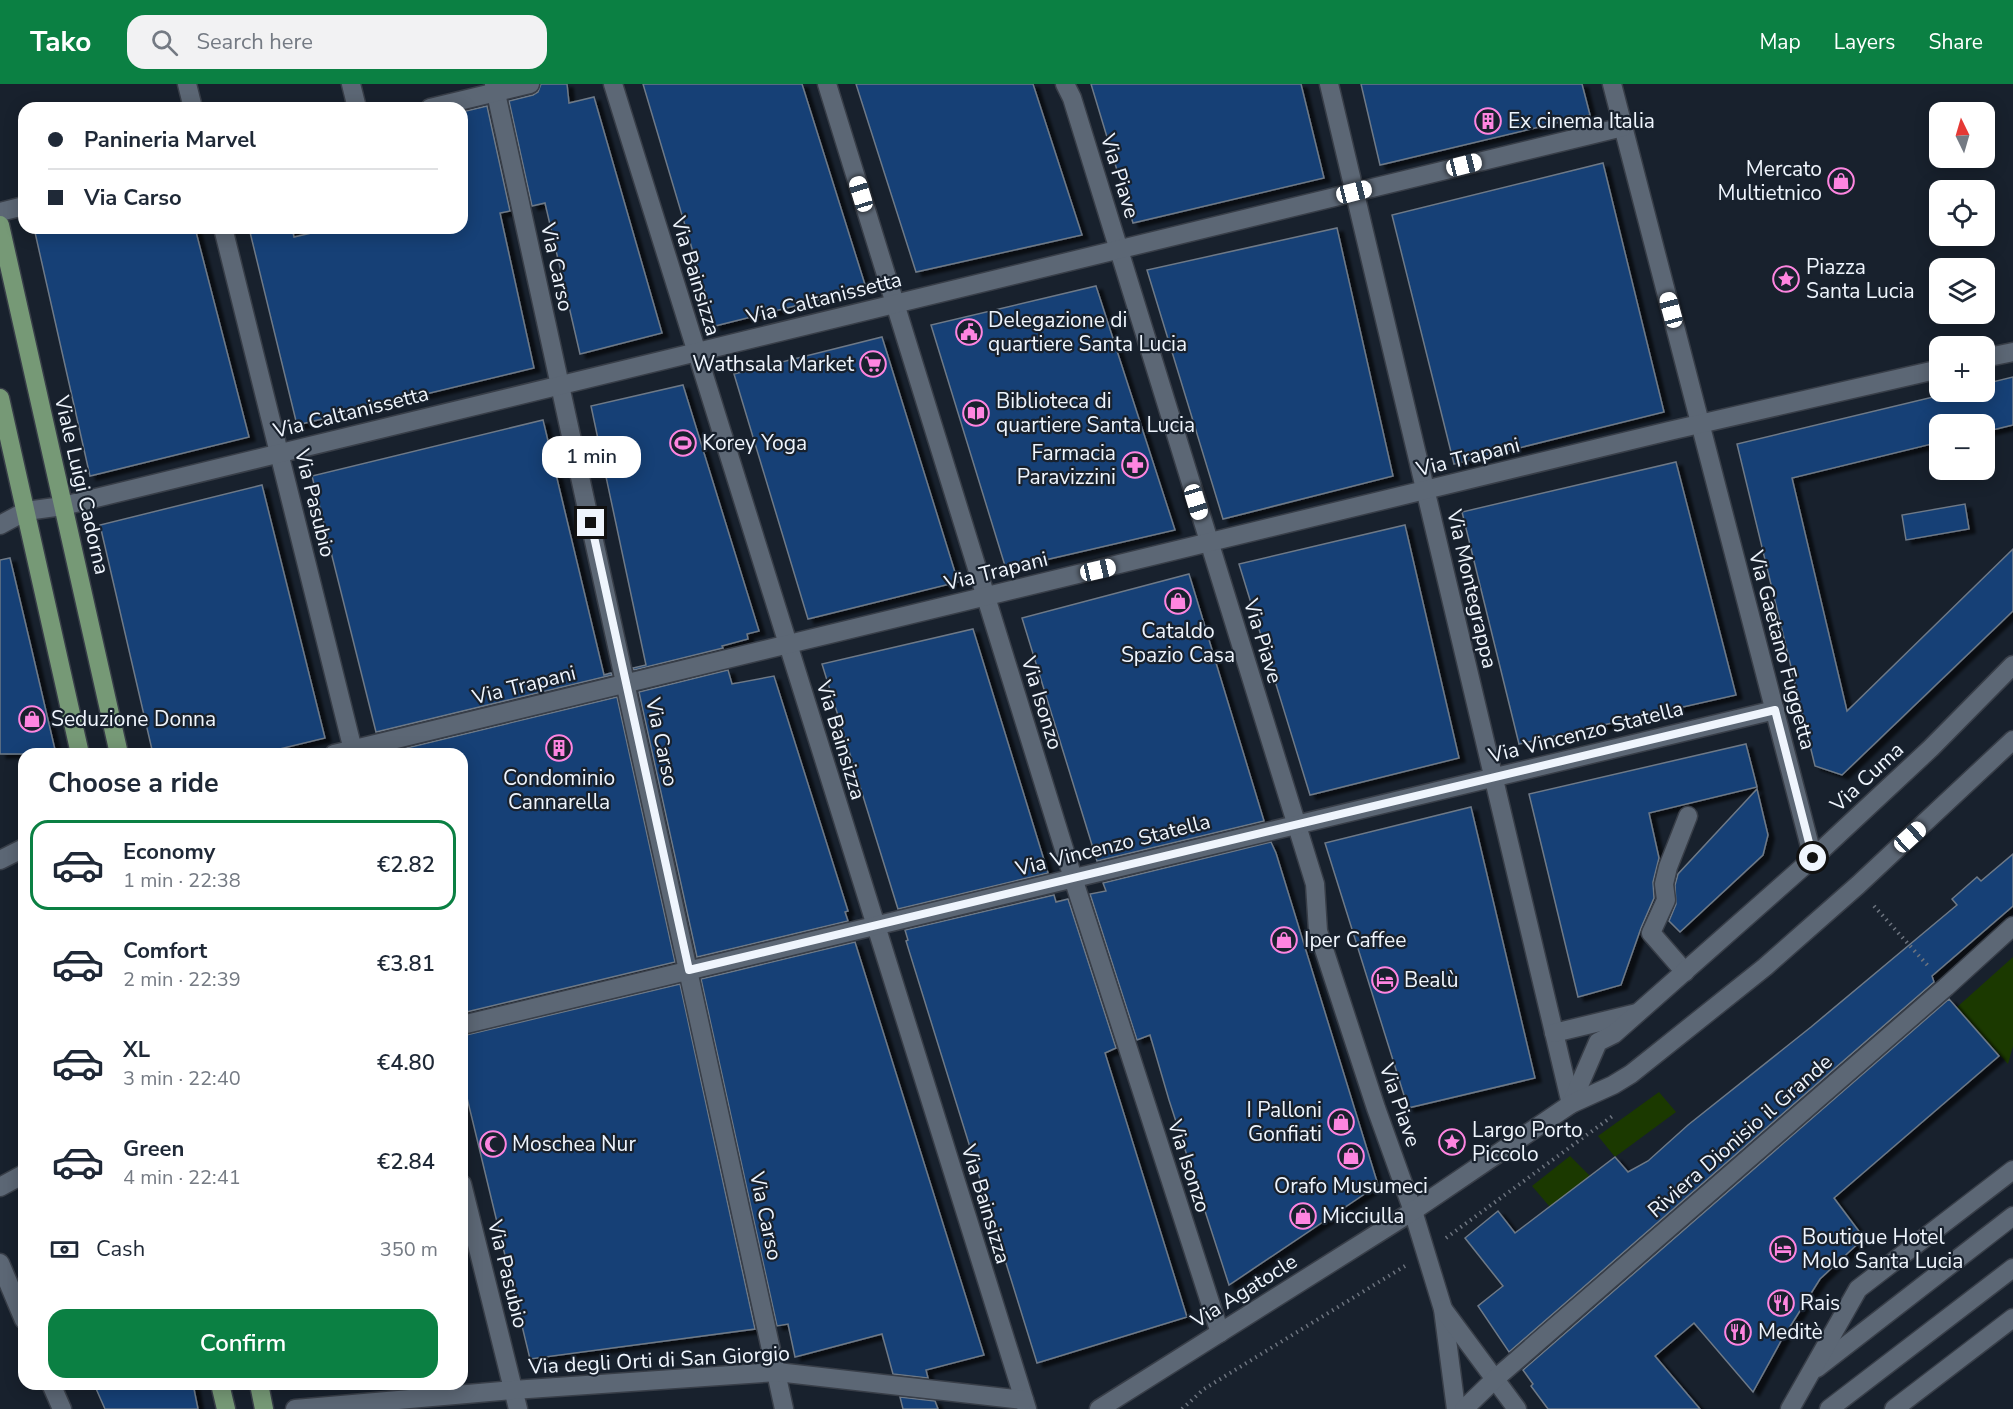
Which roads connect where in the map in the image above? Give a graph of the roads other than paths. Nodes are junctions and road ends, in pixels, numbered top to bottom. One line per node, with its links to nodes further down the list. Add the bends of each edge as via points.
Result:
1 (187, 84): 10 (street)
2 (351, 84): 11 (street)
3 (530, 84): 9 (street)
4 (613, 84): 21 (street, Via Bainsizza)
5 (827, 84): 20 (street, Via Isonzo)
6 (1065, 84): 19 (street, Via Piave)
7 (1329, 84): 14 (street, Via Montegrappa)
8 (1612, 84): 13 (street, Via Gaetano Fuggetta)
9 (495, 88): 12 (street); 25 (street, Via Carso)
10 (192, 102)
11 (356, 102)
12 (450, 102)
13 (1623, 127): 14 (street, Via Caltanissetta); 27 (street, Via Gaetano Fuggetta)
14 (1354, 192): 19 (street, Via Caltanissetta); 29 (street, Via Montegrappa)
15 (18, 208): 16 (street)
16 (0, 212)
17 (0, 225): 30 (main road, Viale Luigi Cadorna)
18 (224, 234): 28 (street, Via Pasubio)
19 (1119, 249): 20 (street, Via Caltanissetta); 33 (street, Via Piave)
20 (894, 303): 21 (street, Via Caltanissetta); 34 (street, Via Isonzo)
21 (696, 352): 25 (street, Via Caltanissetta); 35 (street, Via Bainsizza)
22 (2013, 352): 23 (street)
23 (1995, 356)
24 (1929, 372): 27 (street, Via Trapani)
25 (560, 385): 28 (street, Via Caltanissetta); 37 (street, Via Carso)
26 (0, 398): 31 (main road)
27 (1701, 424): 29 (street, Via Trapani); 38 (street, Via Gaetano Fuggetta)
28 (279, 453): 30 (street, Via Caltanissetta); 42 (street, Via Pasubio)
29 (1425, 490): 33 (street, Via Trapani); 44 (street, Via Montegrappa)
30 (63, 506): 31 (street, Via Caltanissetta); 41 (main road, Viale Luigi Cadorna)
31 (26, 511): 32 (street); 40 (main road)
32 (0, 525)
33 (1209, 542): 34 (street, Via Trapani); 46 (street, Via Piave)
34 (986, 597): 35 (street, Via Trapani); 50 (street, Via Isonzo)
35 (788, 645): 37 (street, Via Trapani); 51 (street, Via Bainsizza)
36 (2013, 665): 48 (street, Via Cuma)
37 (626, 684): 43 (street, Via Trapani); 53 (street, Via Carso)
38 (1775, 710): 44 (street, Via Vincenzo Statella); 48 (street, Via Gaetano Fuggetta)
39 (2013, 740): 58 (street, Via Agatocle, via 1765,967 1631,1074)
40 (79, 748)
41 (118, 748)
42 (353, 748)
43 (370, 748)
44 (1493, 778): 46 (street, Via Vincenzo Statella); 57 (street, Via Montegrappa)
45 (1688, 816): 54 (street, via 1668,867 1666,900 1651,933)
46 (1296, 825): 50 (street, Via Vincenzo Statella); 63 (street, Via Piave, via 1315,884 1318,931)
47 (18, 851): 49 (street)
48 (1813, 858): 54 (street, Via Cuma)
49 (0, 860)
50 (1073, 878): 51 (street, Via Vincenzo Statella); 70 (street, Via Isonzo)
51 (875, 926): 53 (street, Via Vincenzo Statella); 78 (street, Via Bainsizza)
52 (2013, 926): 73 (street, Riviera Dionisio il Grande)
53 (689, 970): 56 (street, Via Vincenzo Statella); 71 (street, Via Carso)
54 (1685, 972): 55 (street, Via Cuma)
55 (1638, 1012): 57 (street); 58 (street, Via Cuma, via 1614,1034 1598,1042)
56 (468, 1024)
57 (1554, 1033): 58 (street, Via Montegrappa)
58 (1570, 1104): 63 (street, Via Agatocle)
59 (2013, 1170): 72 (street, via 1858,1289)
60 (18, 1176): 61 (street)
61 (0, 1187)
62 (468, 1208): 77 (street, Via Pasubio)
63 (1413, 1211): 68 (street, Via Piave); 70 (street, Via Agatocle)
64 (2013, 1216): 72 (street)
65 (0, 1263): 67 (street)
66 (2013, 1268): 90 (street)
67 (18, 1306)
68 (1443, 1309): 73 (street); 86 (street)
69 (2013, 1318): 91 (street)
70 (1220, 1333): 85 (street, Via Agatocle)
71 (777, 1372): 77 (street, Via degli Orti di San Giorgio); 78 (street, Via degli Orti di San Giorgio); 84 (street, Via Carso)
72 (1809, 1374): 89 (street)
73 (1495, 1379): 87 (street, Riviera Dionisio il Grande); 88 (street)
74 (54, 1390): 79 (street)
75 (221, 1390): 80 (main road)
76 (260, 1390): 81 (main road)
77 (513, 1390): 82 (street, Via degli Orti di San Giorgio); 83 (street, Via Pasubio)
78 (1025, 1405)
79 (62, 1409)
80 (226, 1409)
81 (264, 1409)
82 (295, 1409)
83 (518, 1409)
84 (784, 1409)
85 (1099, 1409)
86 (1456, 1409)
87 (1464, 1409)
88 (1517, 1409)
89 (1790, 1409)
90 (1829, 1409)
91 (1894, 1409)

